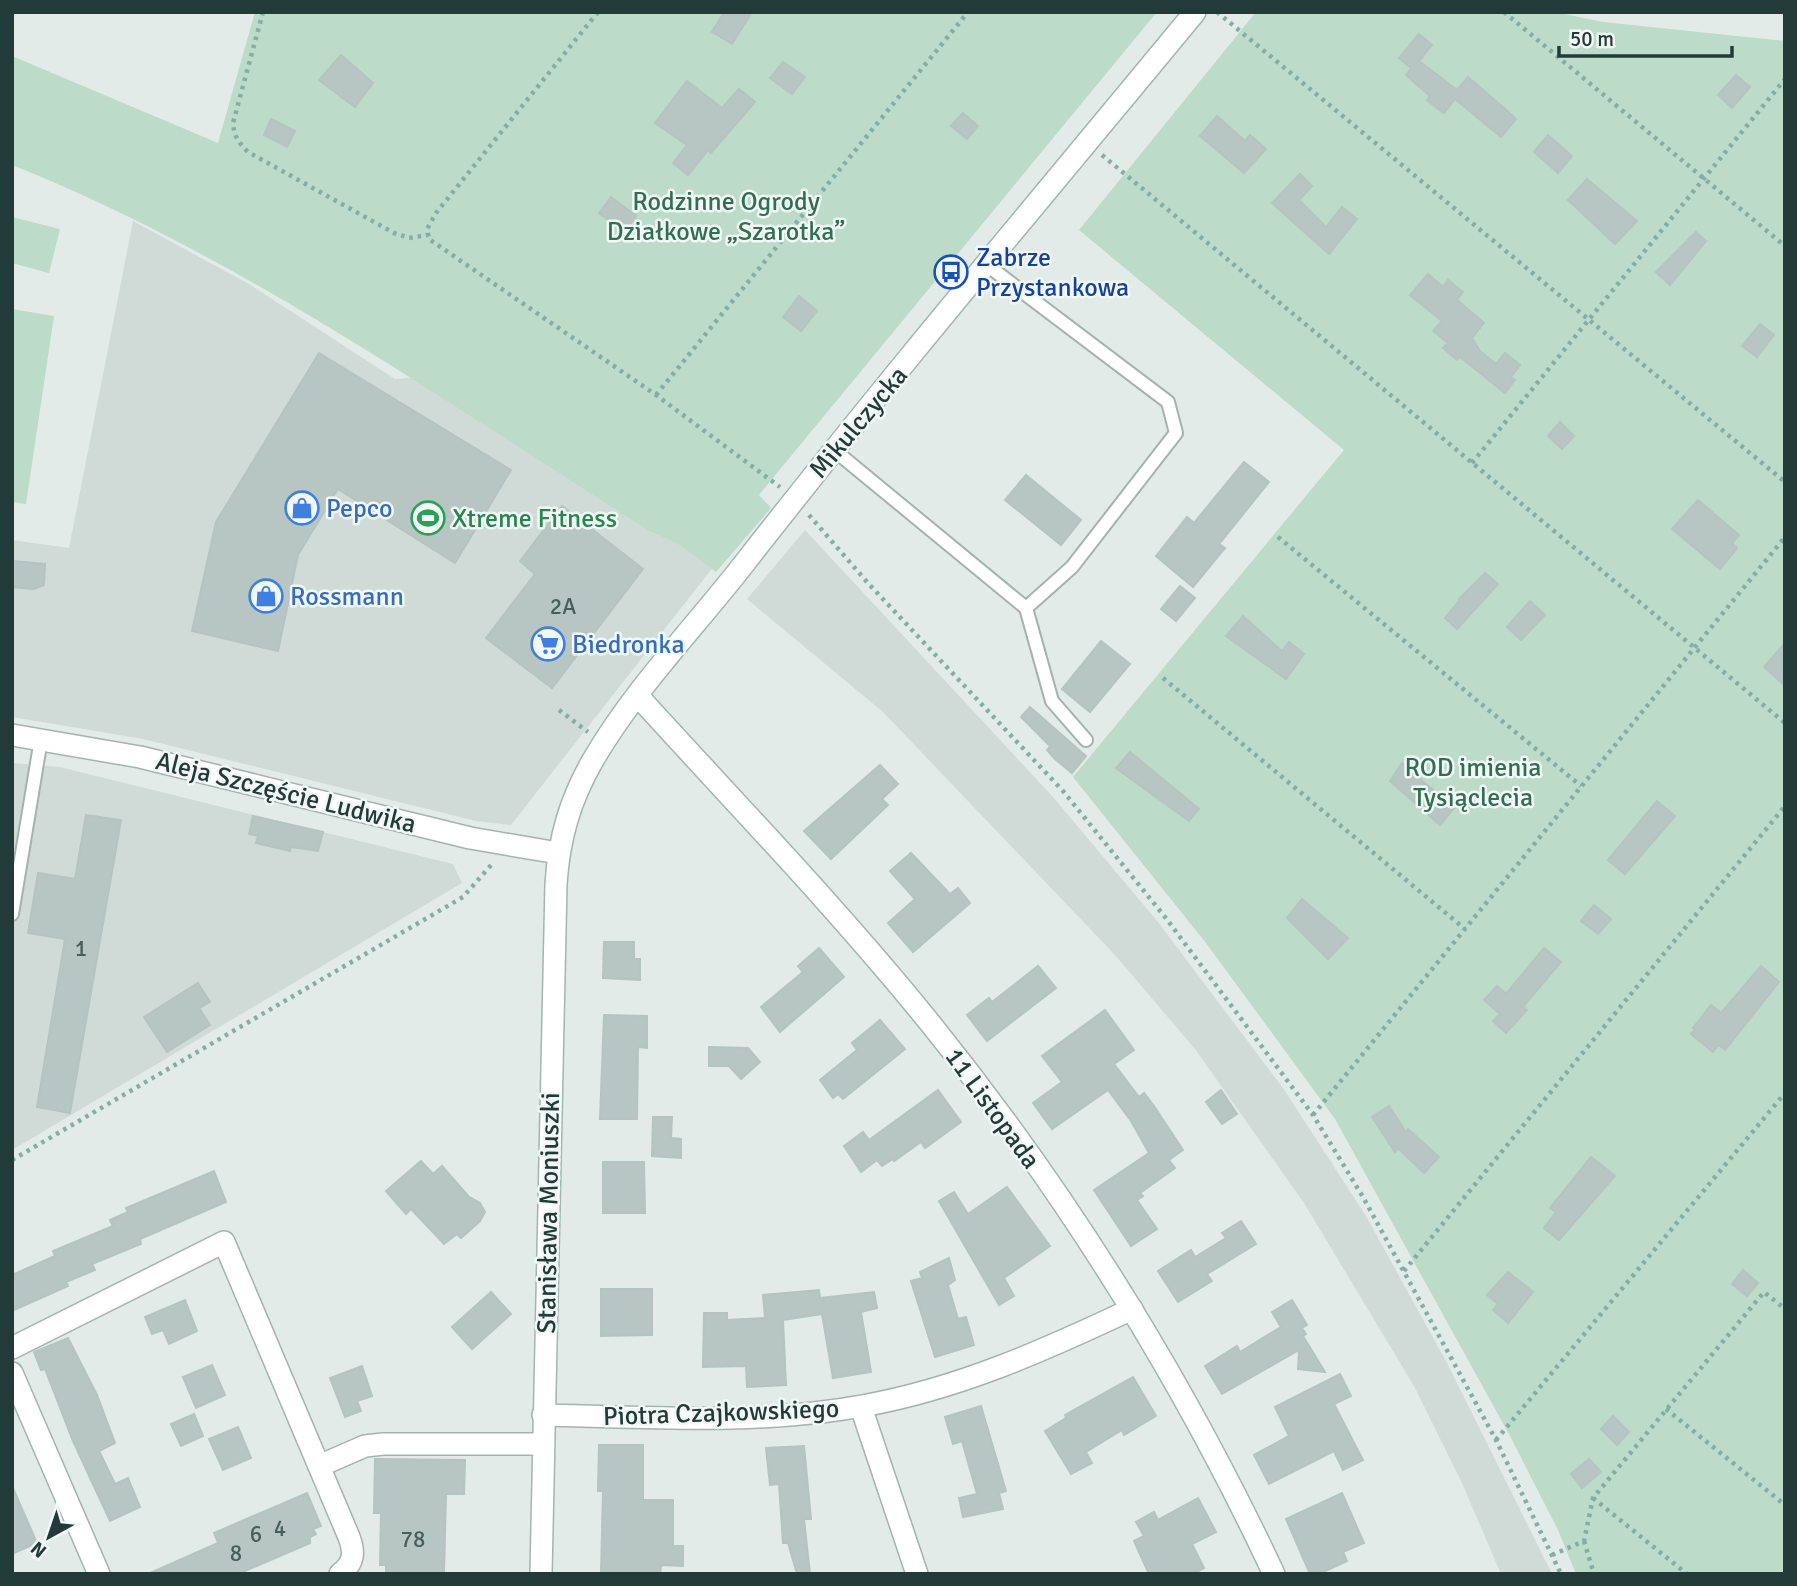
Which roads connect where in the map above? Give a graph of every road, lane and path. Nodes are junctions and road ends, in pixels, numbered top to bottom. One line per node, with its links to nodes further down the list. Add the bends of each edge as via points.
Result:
1 (263, 12): 10 (path, via 233,123 238,142 247,152 394,233 409,238)
2 (598, 12): 10 (path, via 436,213)
3 (968, 12): 14 (path)
4 (1195, 12): 8 (street, Mikulczycka)
5 (1217, 12): 13 (path)
6 (1504, 12): 9 (path)
7 (1785, 79): 9 (path)
8 (1087, 143): 12 (street, Mikulczycka); 16 (path)
9 (1704, 178): 11 (path); 13 (path)
10 (428, 234): 14 (path, via 436,246)
11 (1785, 246)
12 (987, 265): 15 (street, Mikulczycka); 21 (lane, via 1168,402 1176,433 1072,567)
13 (1589, 320): 16 (path); 17 (path)
14 (656, 395): 18 (path)
15 (834, 450): 18 (street, Mikulczycka); 21 (lane)
16 (1472, 463): 22 (path)
17 (1785, 482)
18 (794, 498): 24 (street, Mikulczycka); 38 (path, via 1063,790)
19 (1278, 537): 31 (path)
20 (1785, 537): 22 (path)
21 (1026, 608): 30 (lane, via 1052,701)
22 (1695, 648): 26 (path); 31 (path)
23 (1163, 678): 36 (path)
24 (638, 696): 33 (street, Mikulczycka, via 594,757 576,792); 41 (street, 11 Listopada, via 929,1021 1007,1124)
25 (559, 710): 27 (path)
26 (1785, 723)
27 (588, 733)
28 (12, 735): 29 (street, Aleja Szczęście Ludwika)
29 (41, 739): 33 (street, Aleja Szczęście Ludwika, via 140,757 470,838); 35 (lane)
30 (1086, 740)
31 (1581, 786): 36 (path)
32 (1785, 807): 40 (path)
33 (558, 853): 47 (street, Stanisława Moniuszki)
34 (497, 857): 39 (path, via 463,897)
35 (12, 914)
36 (1465, 929): 38 (path)
37 (1785, 1093): 48 (path)
38 (1313, 1115): 40 (path)
39 (12, 1160)
40 (1404, 1271): 48 (path)
41 (1132, 1309): 45 (street, Piotra Czajkowskiego, via 995,1370); 59 (street, 11 Listopada, via 1214,1451)
42 (1785, 1309): 46 (path, via 1764,1292)
43 (12, 1348): 50 (street, via 225,1242)
44 (12, 1373): 55 (street)
45 (861, 1407): 47 (street, Piotra Czajkowskiego, via 753,1417); 58 (street)
46 (1666, 1409): 51 (path); 52 (path)
47 (543, 1415): 49 (street, Stanisława Moniuszki)
48 (1496, 1440): 54 (path)
49 (543, 1444): 50 (street, via 383,1444 365,1446); 57 (street, Stanisława Moniuszki)
50 (319, 1466): 56 (street, via 353,1548 349,1567)
51 (1593, 1498): 53 (path); 62 (path)
52 (1785, 1505)
53 (1584, 1541): 54 (path); 61 (path)
54 (1552, 1555): 60 (path)
55 (99, 1574)
56 (340, 1574)
57 (541, 1574)
58 (917, 1574)
59 (1274, 1574)
60 (1561, 1574)
61 (1594, 1574)
62 (1687, 1574)

